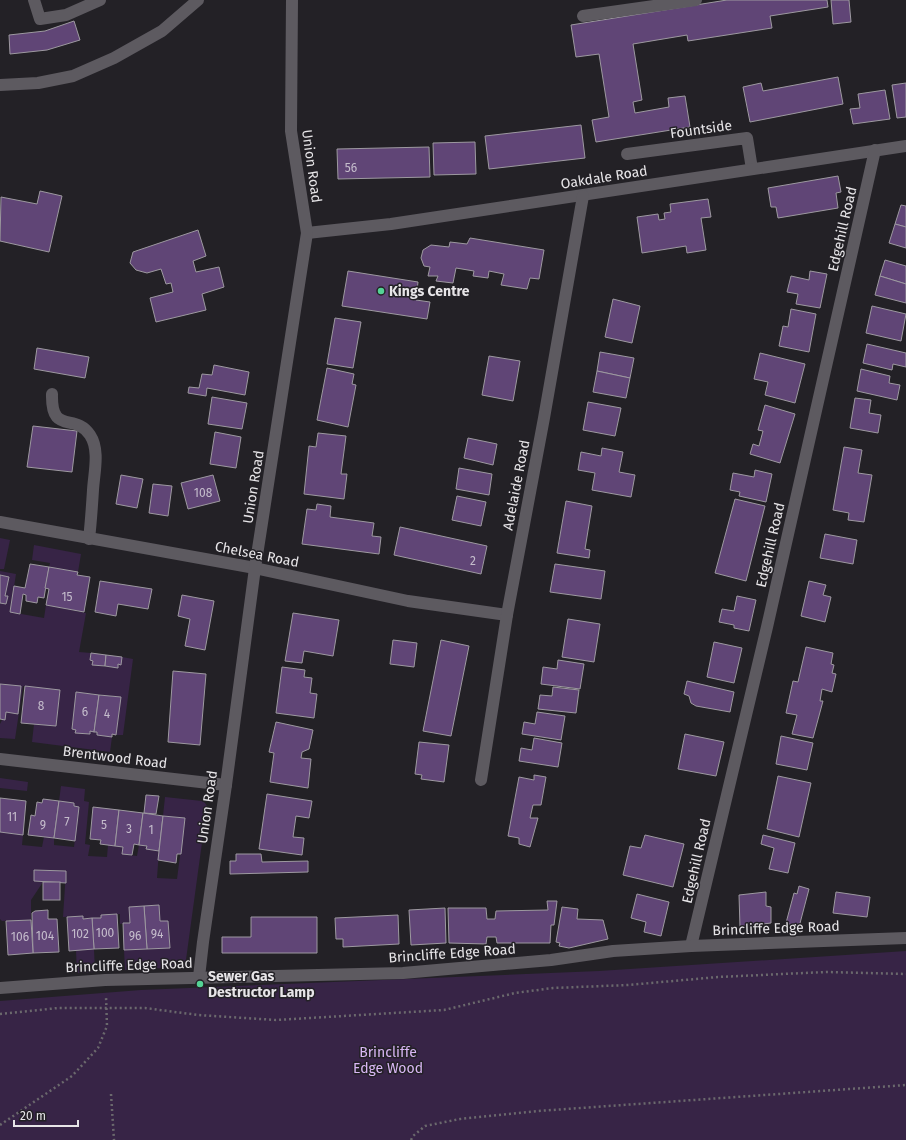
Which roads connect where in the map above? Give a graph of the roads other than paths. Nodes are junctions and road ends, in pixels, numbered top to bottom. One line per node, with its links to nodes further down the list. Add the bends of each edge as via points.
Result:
1 (34, 0): 2 (street, via 40,19 66,15)
2 (100, 0)
3 (198, 0): 7 (street, via 162,31 114,58 73,76 38,83)
4 (292, 0): 13 (street, Union Road, via 291,131)
5 (696, 0): 6 (street)
6 (583, 16)
7 (0, 85)
8 (906, 146): 9 (street, Oakdale Road)
9 (875, 150): 11 (street, Oakdale Road); 23 (street, Edgehill Road, via 767,627)
10 (627, 154): 11 (street, Fountside, via 747,138)
11 (752, 169): 12 (street, Oakdale Road)
12 (583, 196): 13 (street, Oakdale Road, via 392,224); 18 (street, Adelaide Road)
13 (307, 233): 17 (street, Union Road)
14 (52, 394): 16 (street, via 54,414 60,421 82,426 91,436 95,449)
15 (0, 522): 16 (street, Chelsea Road)
16 (90, 539): 17 (street, Chelsea Road)
17 (255, 568): 18 (street, Chelsea Road, via 408,601); 21 (street, Union Road)
18 (507, 615): 20 (street, Adelaide Road)
19 (0, 759): 21 (street, Brentwood Road)
20 (481, 780)
21 (226, 785): 24 (street, Union Road)
22 (906, 938): 23 (street, Brincliffe Edge Road)
23 (691, 946): 24 (street, Brincliffe Edge Road, via 410,972)
24 (199, 977): 25 (street, Brincliffe Edge Road, via 105,980)
25 (0, 988)

